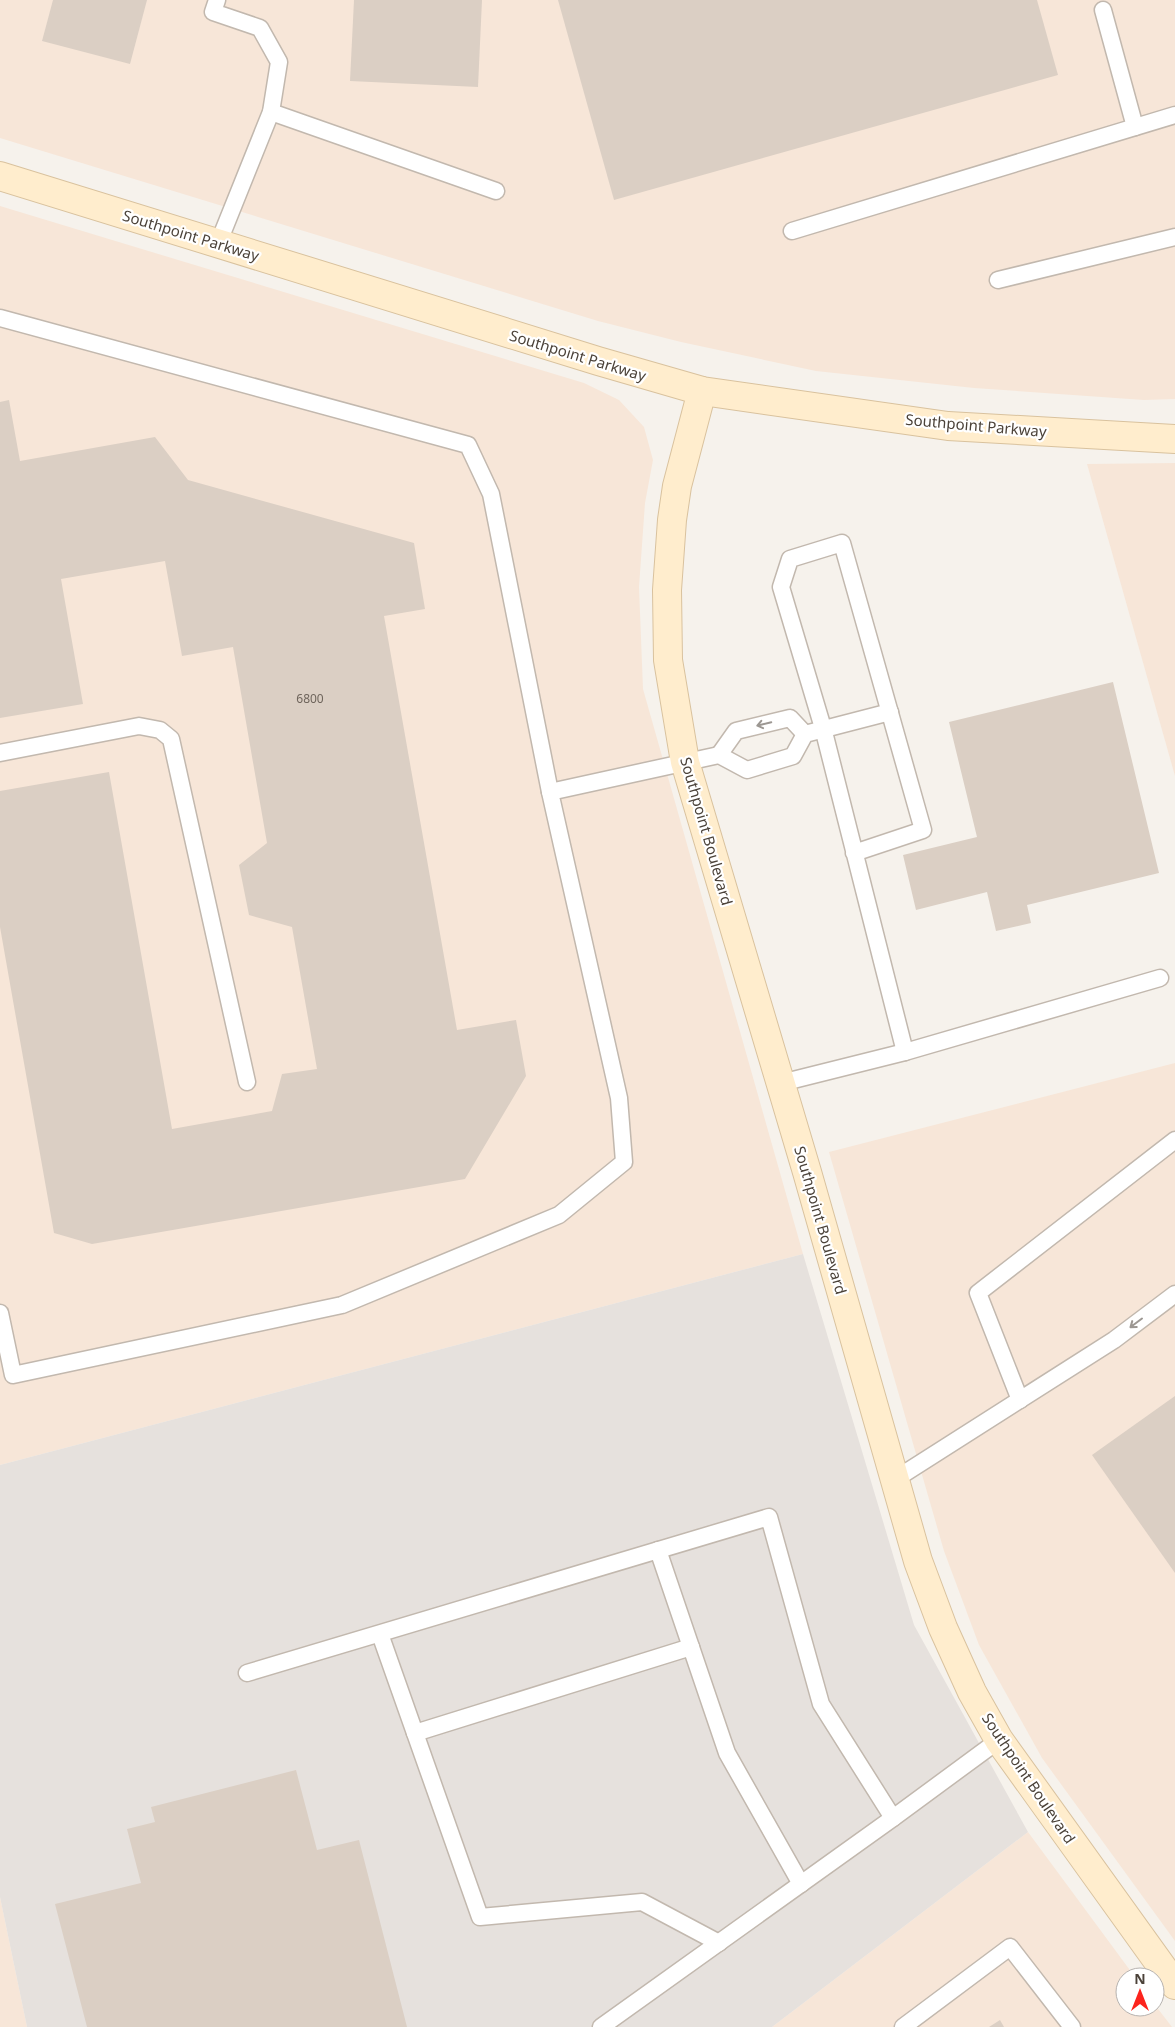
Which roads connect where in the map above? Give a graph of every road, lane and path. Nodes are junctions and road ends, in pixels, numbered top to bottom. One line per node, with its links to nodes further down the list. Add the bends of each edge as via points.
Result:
1 (217, 0): 3 (lane, via 213,12 260,28 279,62)
2 (1103, 10): 5 (lane)
3 (271, 112): 7 (lane); 10 (lane)
4 (1175, 115): 5 (lane)
5 (1135, 127): 8 (lane)
6 (0, 176): 10 (street, Southpoint Parkway)
7 (496, 191)
8 (792, 231)
9 (1175, 237): 11 (lane)
10 (218, 244): 13 (street, Southpoint Parkway)
11 (998, 280)
12 (0, 318): 21 (lane, via 468,445 491,494)
13 (702, 391): 14 (street, Southpoint Parkway, via 948,426); 20 (street, Southpoint Boulevard, via 677,486 667,590 668,660)
14 (1175, 439)
15 (890, 712): 16 (lane); 16 (lane, via 842,543 790,559 781,587); 22 (lane, via 923,830)
16 (824, 728): 17 (lane); 22 (lane)
17 (805, 734): 19 (lane, via 793,756 747,770); 19 (lane, one-way to 19, via 790,718 736,731)
18 (0, 753): 25 (lane, via 140,726 160,730 171,739)
19 (719, 755): 20 (lane)
20 (685, 762): 21 (lane); 26 (street, Southpoint Boulevard)
21 (550, 792): 29 (lane, via 619,1098 624,1162 559,1215 342,1304 13,1375)
22 (854, 853): 24 (lane)
23 (1160, 978): 24 (lane)
24 (905, 1052): 26 (lane)
25 (247, 1082)
26 (781, 1083): 31 (street, Southpoint Boulevard)
27 (1175, 1140): 30 (lane, via 978,1293)
28 (1175, 1294): 30 (lane, one-way to 30, via 1114,1340)
29 (0, 1313)
30 (1020, 1400): 31 (lane)
31 (894, 1480): 37 (street, Southpoint Boulevard, via 918,1561 943,1628 972,1692)
32 (658, 1550): 33 (lane); 34 (lane); 38 (lane, via 769,1517 821,1704)
33 (380, 1634): 35 (lane); 36 (lane)
34 (691, 1647): 36 (lane); 39 (lane, via 727,1753)
35 (248, 1673)
36 (415, 1733): 40 (lane, via 480,1917 642,1902)
37 (999, 1740): 38 (lane); 41 (street, Southpoint Boulevard)
38 (893, 1818): 39 (lane)
39 (802, 1884): 40 (lane)
40 (719, 1943): 42 (lane)
41 (1175, 1985)
42 (601, 2027)
43 (904, 2027): 44 (lane, via 1010,1947)
44 (1072, 2027)

